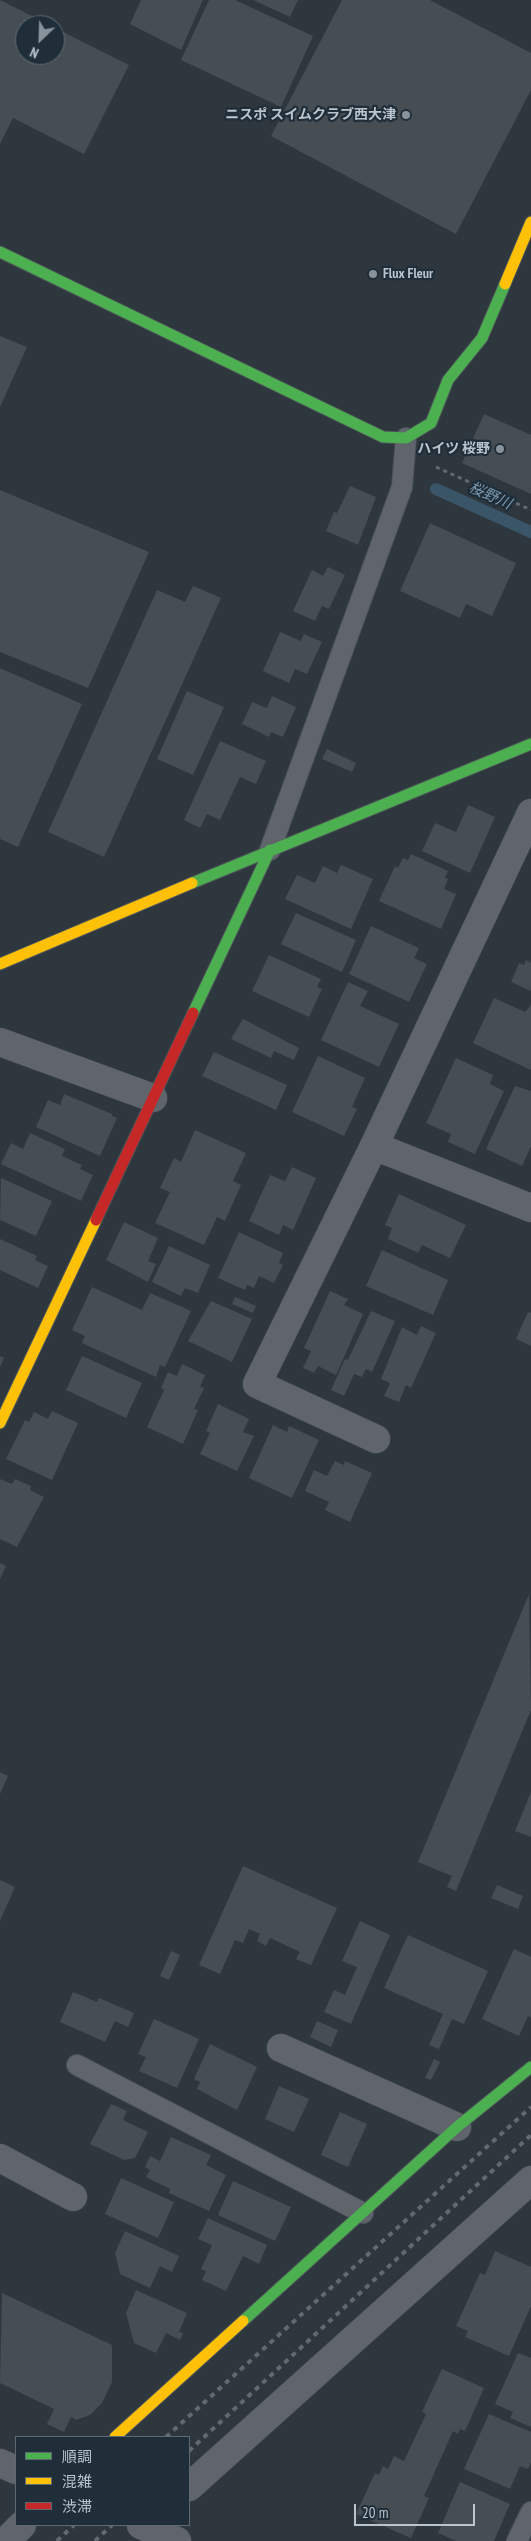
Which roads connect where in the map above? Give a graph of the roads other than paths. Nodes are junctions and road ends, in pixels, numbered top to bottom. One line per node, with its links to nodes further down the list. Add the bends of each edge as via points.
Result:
1 (531, 222): 3 (street, via 482,338 448,380 431,423)
2 (0, 252): 3 (street, via 384,437)
3 (406, 438): 6 (lane, via 402,487)
4 (531, 744): 6 (street)
5 (531, 813): 10 (street)
6 (270, 850): 7 (street); 9 (street)
7 (0, 964)
8 (0, 1042): 9 (street)
9 (153, 1098): 12 (street)
10 (374, 1146): 11 (street); 13 (street, via 257,1384)
11 (531, 1208)
12 (0, 1423)
13 (376, 1439)
14 (282, 2048): 17 (street)
15 (77, 2065): 21 (lane)
16 (531, 2067): 17 (street)
17 (457, 2127): 21 (street)
18 (0, 2158): 20 (street)
19 (531, 2180): 25 (street)
20 (73, 2198)
21 (363, 2212): 22 (street)
22 (116, 2436)
23 (0, 2463): 24 (street)
24 (15, 2470)
25 (190, 2486)
26 (531, 2512): 31 (lane)
27 (21, 2526): 29 (street)
28 (141, 2529): 30 (street)
29 (6, 2541)
30 (177, 2541)
31 (517, 2541)

